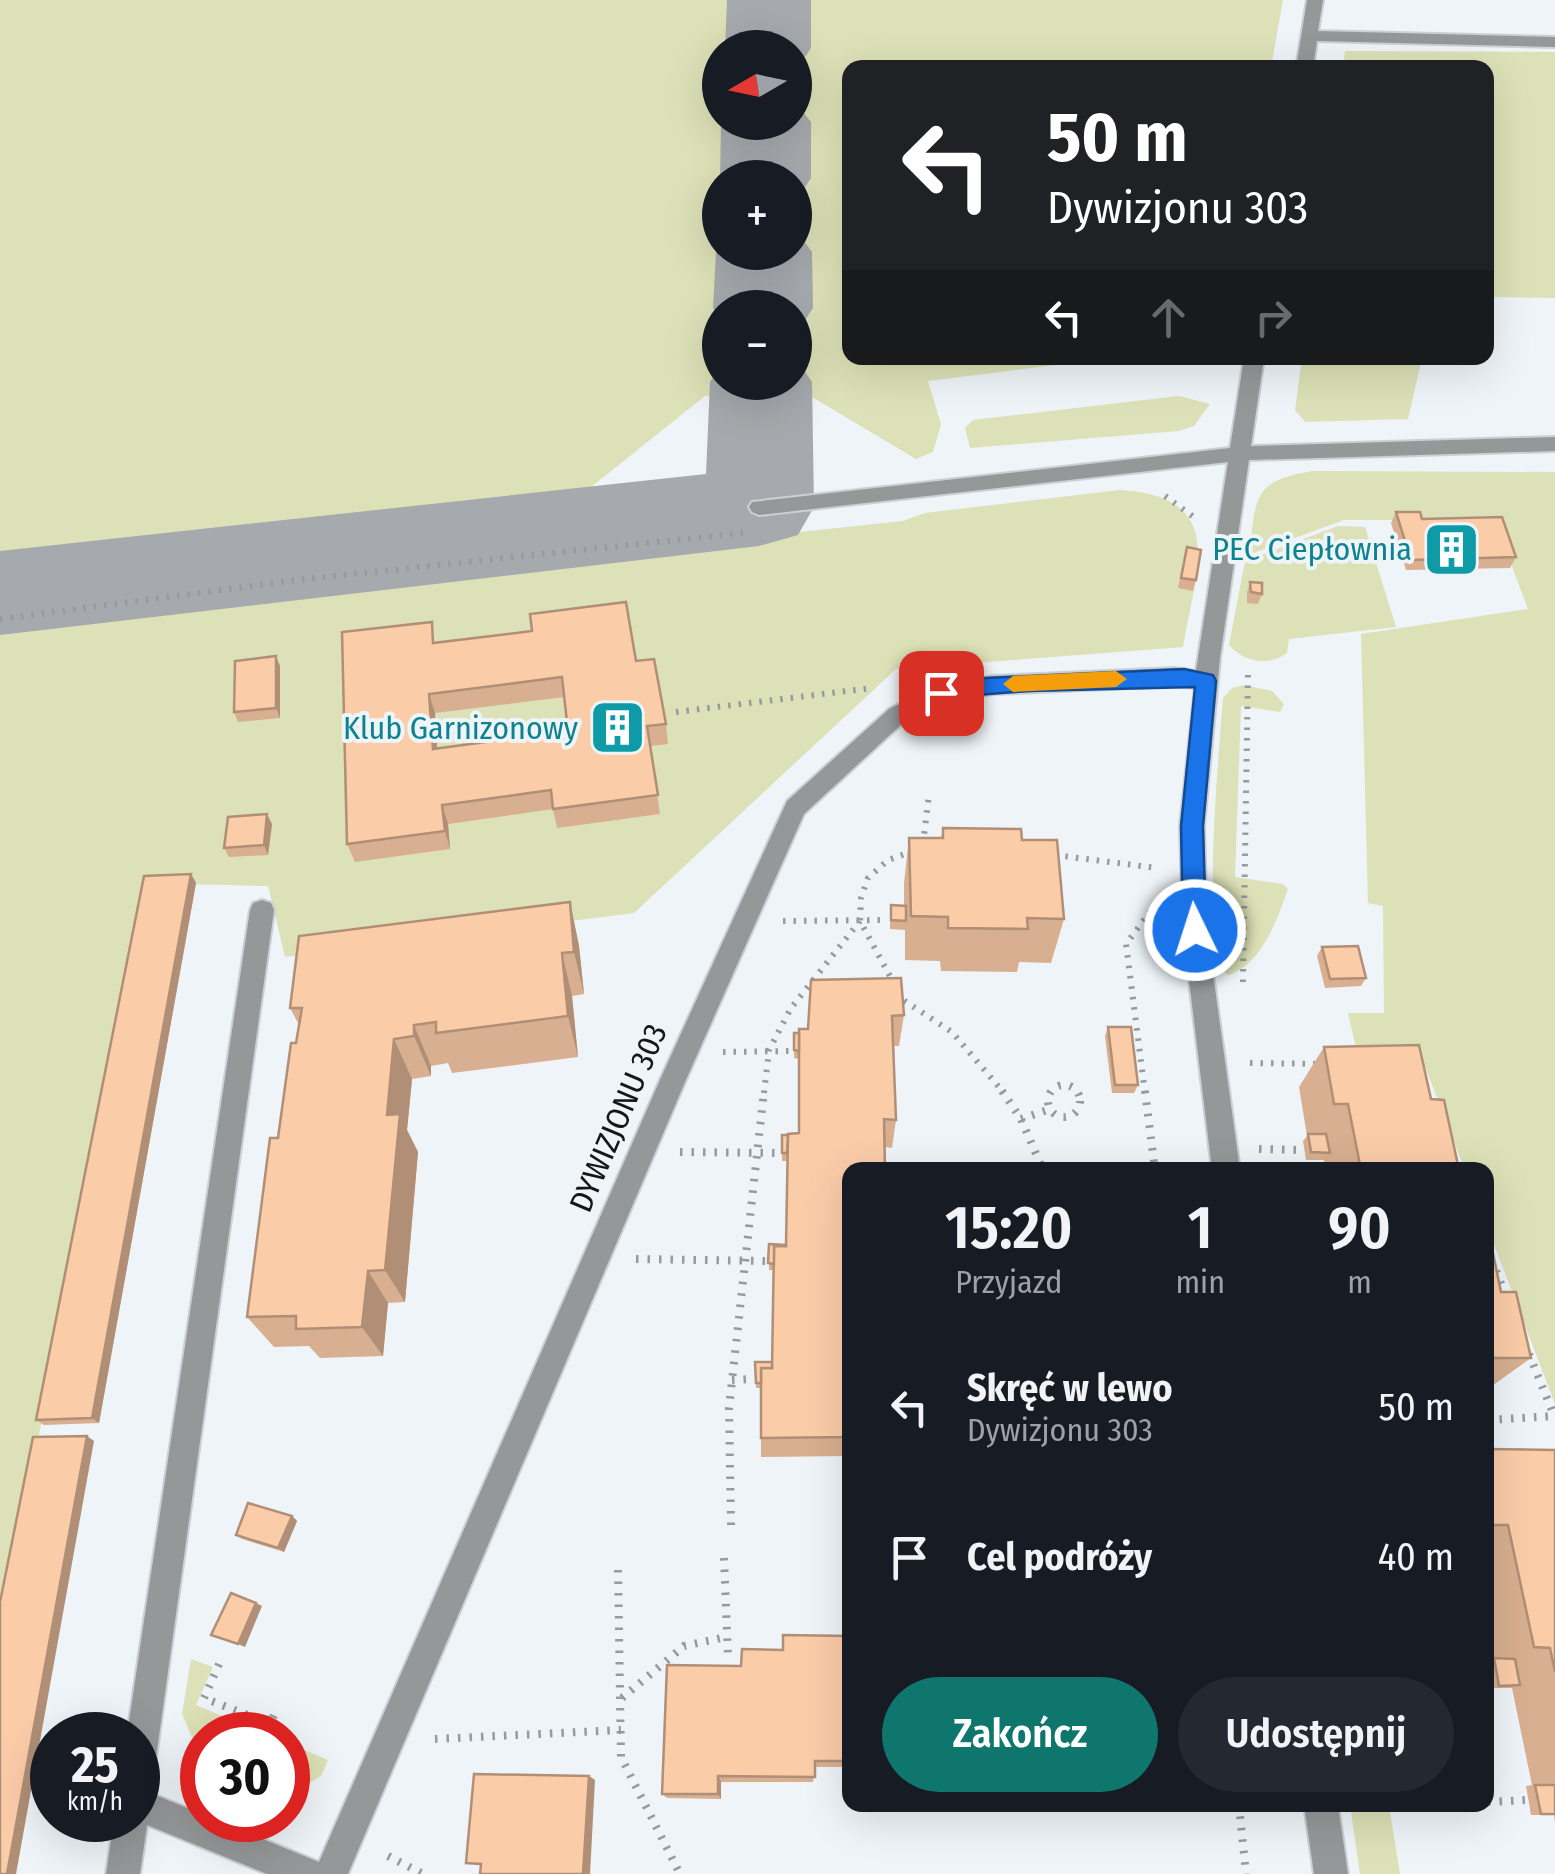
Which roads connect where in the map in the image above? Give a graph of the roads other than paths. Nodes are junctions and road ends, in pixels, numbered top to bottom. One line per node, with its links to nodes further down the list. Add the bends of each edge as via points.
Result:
1 (1315, 0): 2 (street)
2 (1310, 35): 3 (street); 4 (street)
3 (1555, 42)
4 (1305, 60)
5 (1253, 365): 7 (street)
6 (1555, 444): 7 (street)
7 (1238, 455): 8 (street); 9 (street)
8 (759, 507)
9 (1206, 681): 11 (street, via 1191,870); 18 (street, DYWIZJONU 303, via 1184,676 941,693 897,715 795,808)
10 (262, 910): 12 (street)
11 (1225, 1162)
12 (147, 1712)
13 (1321, 1812): 19 (street)
14 (160, 1814): 17 (street)
15 (127, 1842): 16 (street)
16 (122, 1874)
17 (308, 1874)
18 (331, 1874)
19 (1330, 1874)

